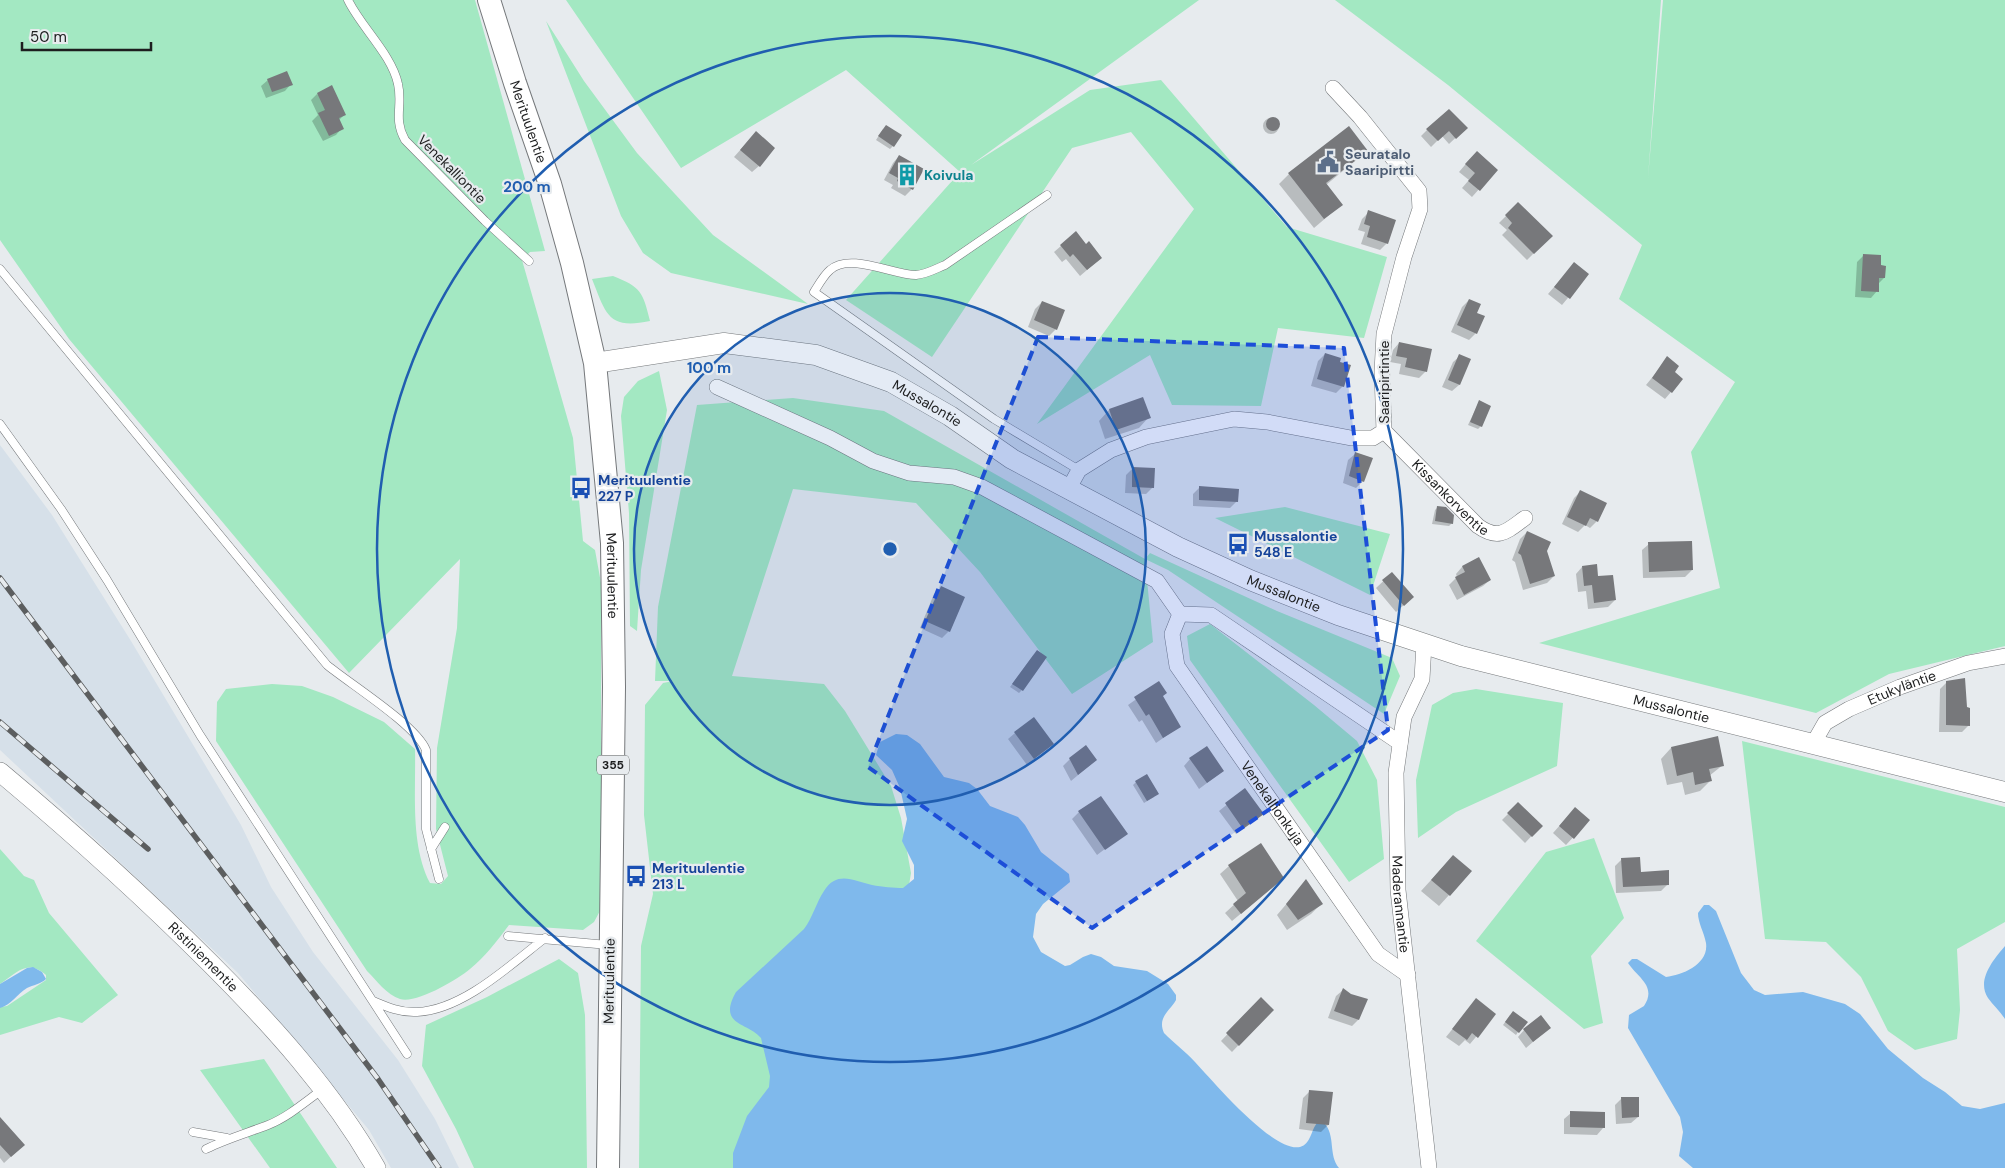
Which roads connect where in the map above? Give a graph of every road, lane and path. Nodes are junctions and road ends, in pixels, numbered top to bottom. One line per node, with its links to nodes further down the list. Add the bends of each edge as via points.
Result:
1 (348, 0): 5 (lane, Venekalliontie, via 399,84 399,130)
2 (489, 0): 7 (main road, Merituulentie / 355, via 550,184)
3 (1332, 88): 10 (street, Saaripirtintie, via 1360,117 1419,191 1420,209 1384,334)
4 (1048, 195): 11 (lane, via 927,274 906,274 864,264 841,264 831,269 814,292 994,419)
5 (529, 260)
6 (0, 270): 22 (lane, via 327,665 389,711 423,742 426,750 426,829)
7 (595, 363): 12 (main road, Mussalontie, via 724,344 816,355 891,382 950,416 1012,460); 26 (main road, Merituulentie / 355, via 612,543 614,687)
8 (717, 387): 14 (street, via 873,461 909,473 954,477 982,487 1158,580)
9 (0, 424): 28 (lane, via 107,580 200,735)
10 (1384, 431): 11 (street, Saaripirtintie, via 1373,438 1351,438 1267,422 1234,420 1146,437 1111,450); 13 (street, Kissankorventie, via 1489,534 1503,534)
11 (1079, 470): 12 (street, Saaripirtintie)
12 (1068, 490): 15 (main road, Mussalontie, via 1250,580)
13 (1525, 518)
14 (1180, 614): 17 (street, via 1211,615); 27 (street, Venekallionkuja, via 1172,634 1177,666 1378,954)
15 (1424, 644): 17 (street, Maderannantie, via 1422,679 1404,716); 18 (main road, Mussalontie)
16 (2005, 656): 18 (street, Etukyläntie, via 1968,663 1849,709 1825,723)
17 (1400, 743): 27 (street, Maderannantie, via 1396,773 1398,890)
18 (1813, 744): 20 (main road, Mussalontie)
19 (0, 772): 30 (street, Ristiniementie, via 144,897 251,1004)
20 (2005, 792)
21 (444, 827): 22 (lane)
22 (431, 849): 23 (lane)
23 (439, 879)
24 (508, 936): 25 (lane)
25 (545, 938): 26 (lane); 28 (lane, via 478,989 445,1005 418,1012 395,1010)
26 (610, 945): 35 (main road, Merituulentie / 355)
27 (1408, 975): 36 (street, Maderannantie)
28 (373, 1001): 29 (lane)
29 (407, 1054)
30 (323, 1089): 32 (lane, via 269,1125); 34 (street, Ristiniementie, via 358,1136)
31 (192, 1132): 32 (lane)
32 (227, 1138): 33 (lane)
33 (206, 1149)
34 (376, 1168)
35 (608, 1168)
36 (1430, 1168)

